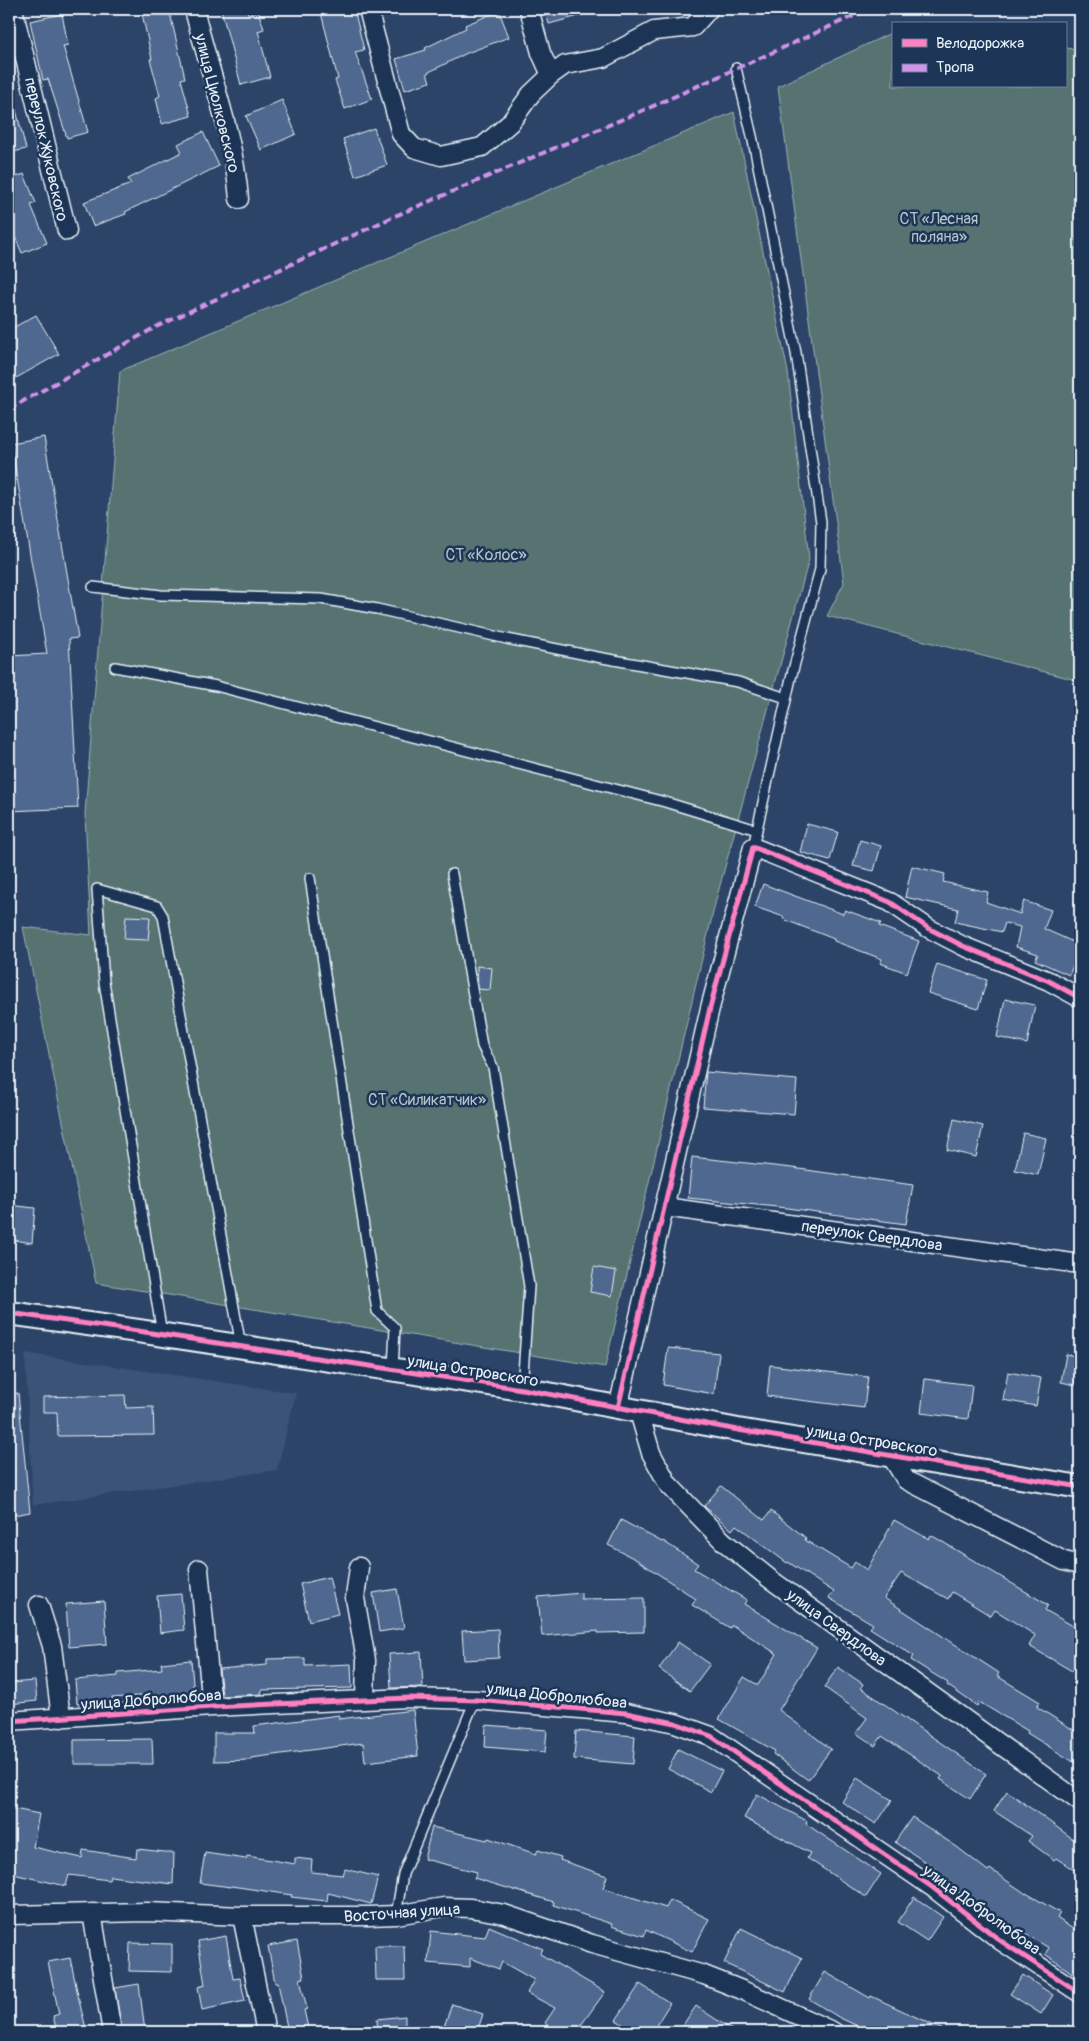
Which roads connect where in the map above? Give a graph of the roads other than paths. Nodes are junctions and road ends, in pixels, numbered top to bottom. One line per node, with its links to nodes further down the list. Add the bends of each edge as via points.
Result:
1 (14, 9): 9 (street, переулок Жуковского)
2 (194, 9): 8 (street, улица Циолковского, via 220,100)
3 (368, 9): 7 (street, via 401,134 414,148 442,156 482,147 510,123 530,94)
4 (529, 9): 7 (street, via 541,53)
5 (708, 9): 7 (street, via 693,27 654,31 603,58 565,65)
6 (736, 68): 12 (lane, via 796,353 821,522 820,569)
7 (551, 75)
8 (239, 199)
9 (67, 231)
10 (93, 588): 12 (lane, via 161,595 321,599 597,657 738,682)
11 (115, 667): 13 (lane, via 216,686 646,797)
12 (786, 698): 13 (lane)
13 (757, 830): 14 (lane)
14 (753, 847): 17 (street, via 890,902 928,928 963,946 1049,981); 18 (street, via 710,1008)
15 (452, 874): 24 (lane, via 482,1046 494,1067 529,1286)
16 (310, 878): 23 (lane, via 377,1311 395,1328)
17 (1080, 998)
18 (664, 1207): 19 (street, переулок Свердлова); 25 (street)
19 (1080, 1264)
20 (9, 1313): 21 (street, улица Островского)
21 (162, 1334): 22 (street, улица Островского); 22 (lane, via 104,982 96,890 157,906 163,916)
22 (241, 1347): 23 (street, улица Островского)
23 (393, 1370): 24 (street, улица Островского)
24 (522, 1389): 25 (street, улица Островского)
25 (628, 1410): 26 (street, улица Островского); 37 (street, улица Свердлова, via 668,1484 723,1541 770,1579)
26 (891, 1456): 27 (street, улица Островского); 28 (street, via 906,1480 1064,1561)
27 (1080, 1487)
28 (1080, 1565)
29 (360, 1567): 32 (street, via 355,1598 366,1660)
30 (199, 1569): 34 (street)
31 (39, 1605): 35 (street, via 52,1646)
32 (365, 1700): 33 (street, улица Добролюбова); 34 (street, улица Добролюбова)
33 (477, 1700): 40 (lane, via 403,1874); 42 (street, улица Добролюбова, via 626,1713 675,1723 711,1736)
34 (212, 1708): 35 (street, улица Добролюбова)
35 (61, 1718): 36 (street, улица Добролюбова)
36 (9, 1720)
37 (1080, 1802)
38 (92, 1913): 39 (street, Восточная улица); 41 (street, Восточная улица); 43 (street)
39 (9, 1915)
40 (396, 1915): 41 (street, Восточная улица); 45 (street, Восточная улица, via 444,1907 504,1914 592,1944 704,1975)
41 (242, 1916): 44 (street)
42 (1080, 1993)
43 (112, 2032)
44 (266, 2032)
45 (834, 2032)

